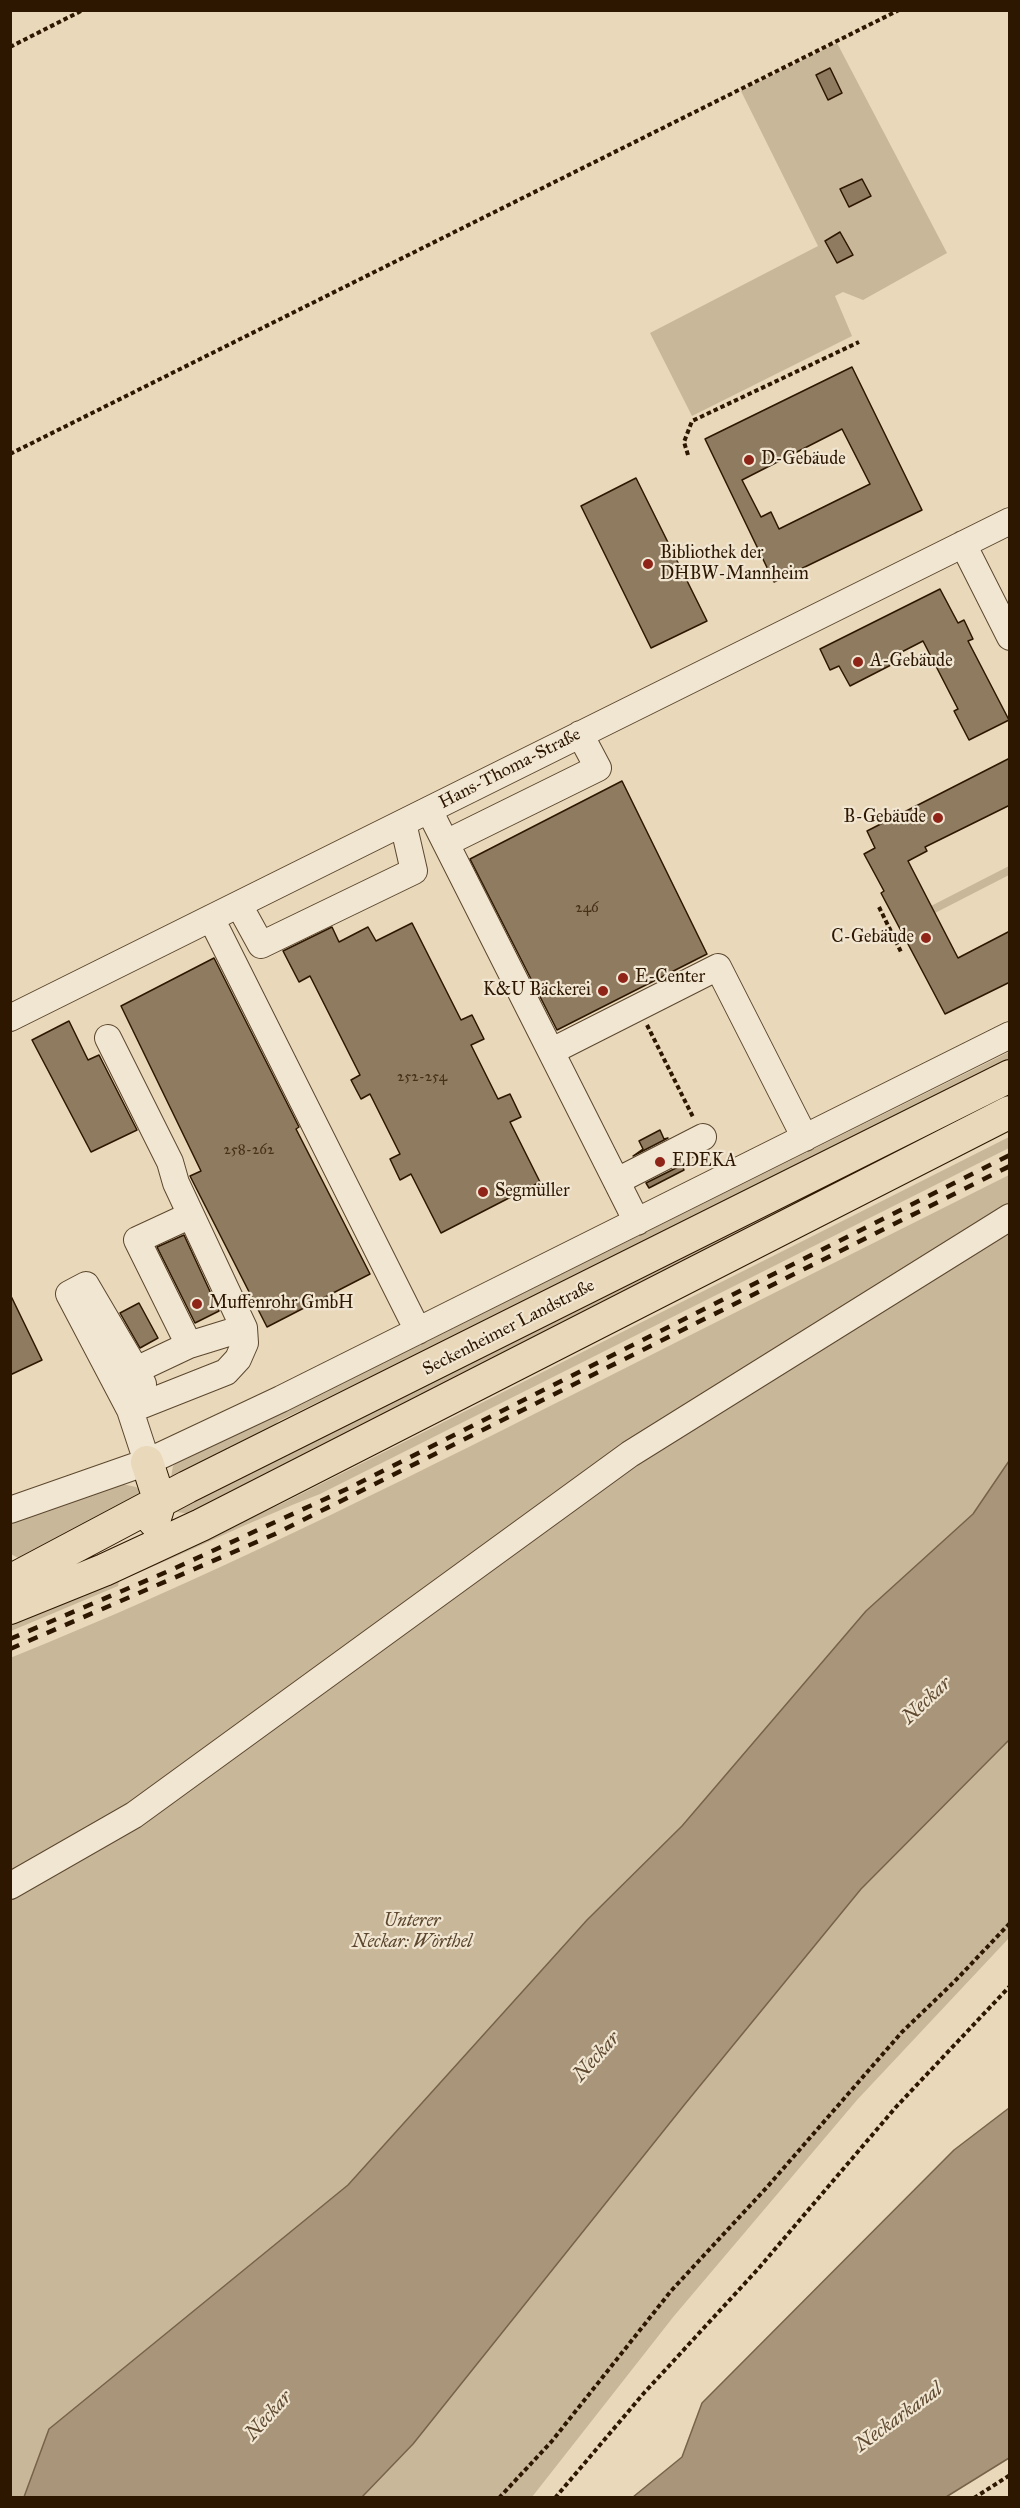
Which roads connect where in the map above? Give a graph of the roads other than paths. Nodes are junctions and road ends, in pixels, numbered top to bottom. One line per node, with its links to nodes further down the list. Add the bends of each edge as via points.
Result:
1 (1010, 521): 2 (street, Hans-Thoma-Straße)
2 (963, 544): 3 (street); 4 (street, Hans-Thoma-Straße)
3 (1010, 637)
4 (580, 734): 5 (street, Hans-Thoma-Straße); 7 (street, via 598,768)
5 (429, 810): 6 (street, Hans-Thoma-Straße); 7 (street)
6 (403, 823): 8 (street, Hans-Thoma-Straße); 8 (street, via 414,871 261,945)
7 (446, 843): 13 (street)
8 (239, 905): 9 (street, Hans-Thoma-Straße)
9 (211, 918): 10 (street, Hans-Thoma-Straße); 23 (street)
10 (10, 1018)
11 (1010, 1035): 17 (street, Seckenheimer Landstraße)
12 (108, 1038): 19 (street, via 170,1162)
13 (552, 1051): 17 (street, via 718,967); 18 (street)
14 (1010, 1076): 28 (main road, Seckenheimer Landstraße)
15 (1010, 1112): 32 (main road, Seckenheimer Landstraße, via 269,1491)
16 (703, 1137): 18 (street)
17 (805, 1138): 20 (street, Seckenheimer Landstraße)
18 (617, 1181): 20 (street)
19 (191, 1215): 22 (street); 24 (street, via 136,1240)
20 (633, 1215): 23 (street, Seckenheimer Landstraße)
21 (1010, 1217): 35 (street, via 630,1454 134,1815)
22 (244, 1328): 24 (street); 26 (street, via 242,1351 226,1372)
23 (418, 1331): 27 (street, Seckenheimer Landstraße)
24 (189, 1345): 25 (street)
25 (136, 1370): 26 (street); 26 (street, via 86,1285 69,1294)
26 (141, 1405): 27 (street)
27 (147, 1462): 28 (main road); 29 (street, Seckenheimer Landstraße)
28 (160, 1502): 31 (main road, Seckenheimer Landstraße); 32 (main road, via 158,1515 144,1535)
29 (10, 1510)
30 (10, 1563): 31 (main road)
31 (42, 1565): 33 (main road, Seckenheimer Landstraße)
32 (104, 1570): 34 (main road, Seckenheimer Landstraße)
33 (10, 1581)
34 (10, 1608)
35 (10, 1886)

